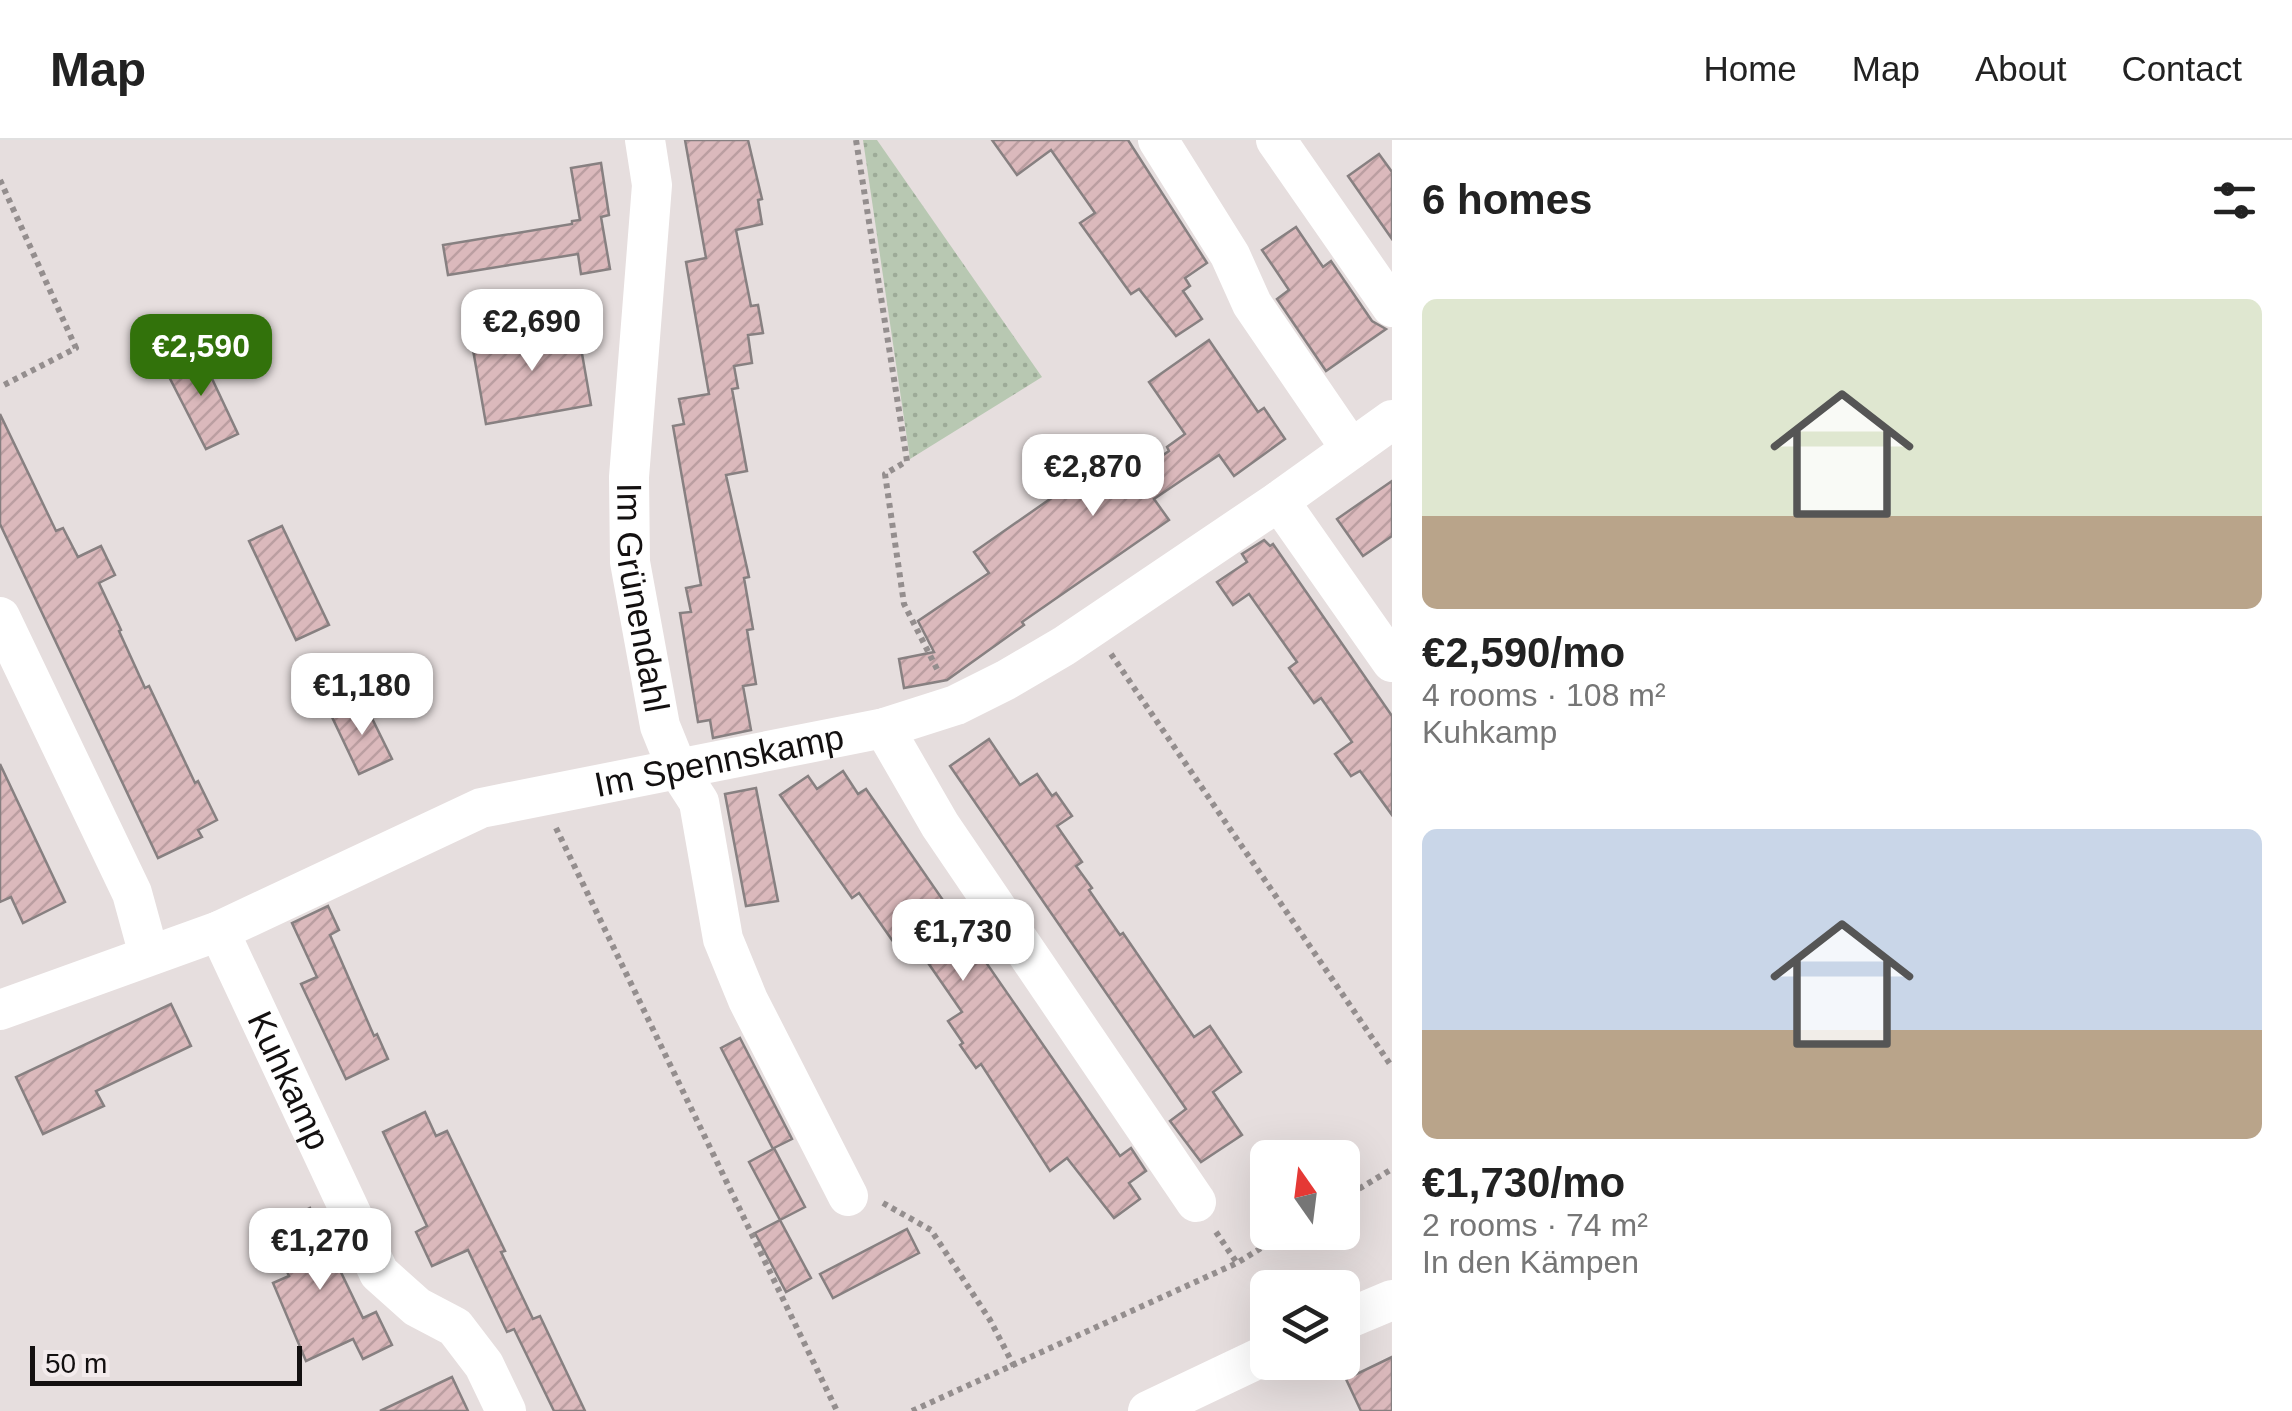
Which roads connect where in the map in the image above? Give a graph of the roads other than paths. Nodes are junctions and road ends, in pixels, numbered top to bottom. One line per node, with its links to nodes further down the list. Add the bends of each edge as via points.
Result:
1 (646, 140): 11 (street, Im Grünendahl, via 652,184 629,477 630,562 660,726)
2 (1158, 140): 6 (street, via 1252,304)
3 (1276, 140): 4 (street)
4 (1392, 307)
5 (1392, 420): 6 (street, Im Spennskamp)
6 (1352, 449): 7 (street, Im Spennskamp)
7 (1279, 501): 9 (street); 10 (street, Im Spennskamp, via 1006,680)
8 (0, 617): 13 (street, via 132,893)
9 (1392, 662)
10 (884, 728): 11 (street, Im Spennskamp); 16 (street, via 940,825)
11 (677, 768): 12 (street, Im Spennskamp, via 481,808); 15 (street, Im Grünendahl, via 698,802 723,939)
12 (219, 931): 13 (street, Im Spennskamp); 20 (street, Kuhkamp, via 379,1273 418,1307 455,1327)
13 (149, 955): 14 (street, Im Spennskamp)
14 (0, 1010)
15 (843, 1186)
16 (1196, 1202)
17 (1392, 1300): 18 (street)
18 (1360, 1313)
19 (1250, 1363): 21 (street)
20 (506, 1411)
21 (1148, 1411)

